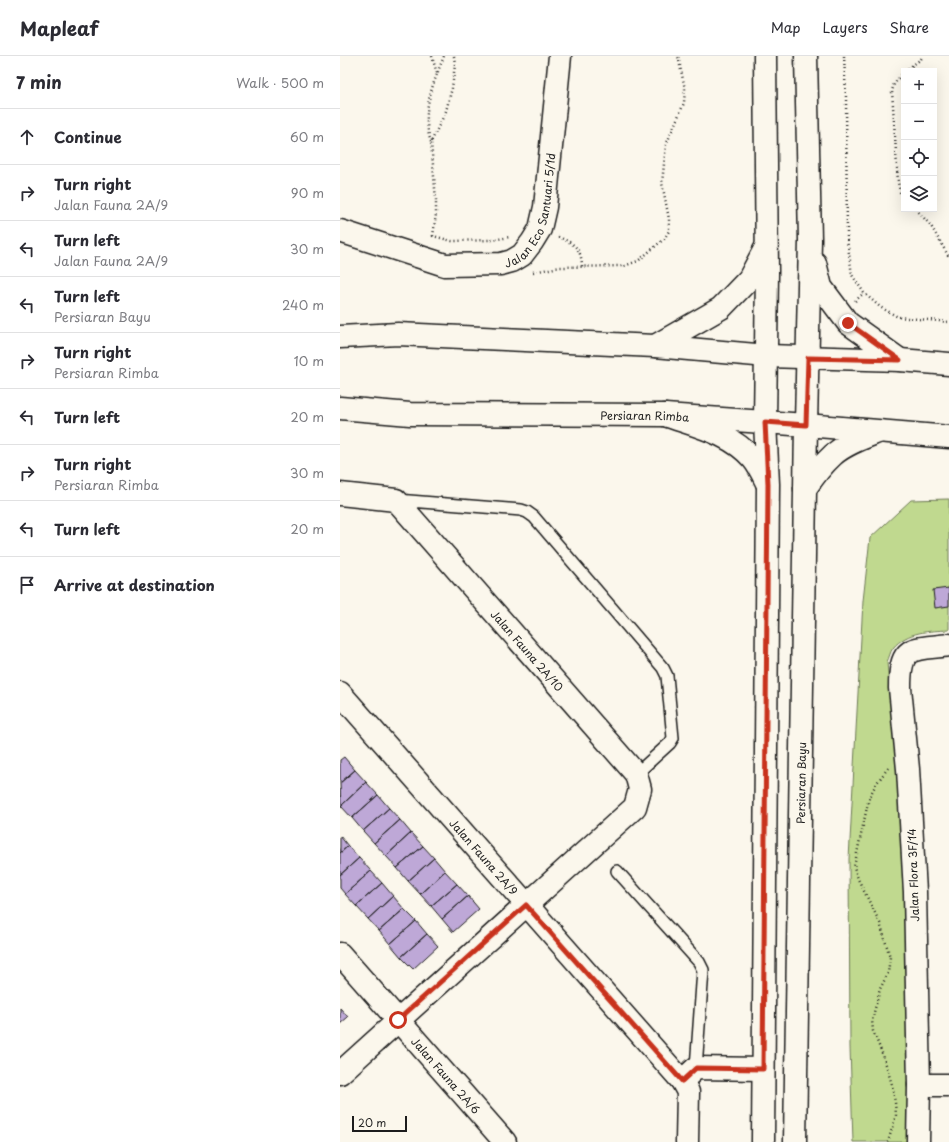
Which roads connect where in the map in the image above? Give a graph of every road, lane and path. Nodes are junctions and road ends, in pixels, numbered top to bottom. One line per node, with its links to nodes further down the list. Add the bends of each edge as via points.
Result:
1 (432, 56): 10 (path)
2 (444, 56): 10 (path)
3 (454, 56): 12 (path, via 453,80 446,111)
4 (560, 56): 15 (street, Jalan Eco Santuari 5/1d, via 547,188)
5 (765, 56): 19 (street)
6 (806, 56): 18 (street)
7 (844, 56): 22 (path, via 847,239 852,275 864,293 880,307 898,317)
8 (923, 56): 9 (path)
9 (908, 68)
10 (437, 74): 12 (path, via 427,106 427,130)
11 (901, 75): 13 (path, via 892,91 898,182)
12 (431, 142): 17 (path, via 436,200 432,236 452,241 492,240)
13 (901, 193)
14 (919, 212): 20 (path, via 931,226)
15 (540, 229): 16 (street, Jalan Eco Santuari 5/1d, via 522,255 512,261 501,264 445,265); 21 (path, via 566,240 577,248 582,258)
16 (340, 231)
17 (514, 234)
18 (810, 240): 26 (street, Persiaran Bayu); 27 (street, via 821,286 848,323)
19 (766, 246): 24 (street, via 749,279 721,308); 25 (street)
20 (949, 257)
21 (582, 266)
22 (949, 322)
23 (340, 337): 24 (street, via 398,334)
24 (655, 346): 25 (street)
25 (767, 356): 26 (street); 32 (street)
26 (808, 358): 27 (street); 33 (street, Persiaran Bayu)
27 (900, 360): 28 (street)
28 (949, 364)
29 (340, 396): 30 (street)
30 (349, 408): 31 (street, Persiaran Rimba, via 410,414)
31 (665, 415): 32 (street, Persiaran Rimba); 36 (street, via 717,432 739,445 754,460)
32 (765, 422): 33 (street, Persiaran Rimba); 36 (street)
33 (806, 425): 34 (street, Persiaran Rimba); 37 (street, Persiaran Bayu)
34 (878, 432): 35 (street, Persiaran Rimba); 37 (street, via 834,454)
35 (949, 437)
36 (768, 484): 48 (street)
37 (804, 489): 56 (street, Persiaran Bayu)
38 (340, 494): 39 (street)
39 (396, 500): 43 (street, Jalan Fauna 2A/10); 43 (lane, via 521,510 534,517 663,668 667,676 673,738)
40 (949, 645): 42 (street, Jalan Flora 3F/14, via 916,648 902,661 900,688)
41 (340, 693): 45 (street, Jalan Fauna 2A/9)
42 (906, 746): 51 (street, Jalan Flora 3F/14, via 915,892); 57 (path, via 883,773 869,798 854,867 880,923 890,956 888,973 880,989 872,1020 873,1031 884,1058 895,1102 896,1115)
43 (636, 774): 45 (street, via 640,789 635,807)
44 (618, 870): 50 (lane, via 699,962 703,970)
45 (526, 905): 47 (street); 50 (street, Jalan Fauna 2A/9)
46 (340, 954): 47 (street, Jalan Fauna 2A/6)
47 (398, 1020): 49 (street); 53 (street, Jalan Fauna 2A/6)
48 (763, 1069): 50 (street); 55 (street)
49 (340, 1073)
50 (689, 1074): 54 (street)
51 (919, 1085): 52 (street); 58 (street, Jalan Flora 3F/14)
52 (949, 1085)
53 (505, 1142)
54 (687, 1142)
55 (763, 1142)
56 (795, 1142)
57 (888, 1142)
58 (918, 1142)

